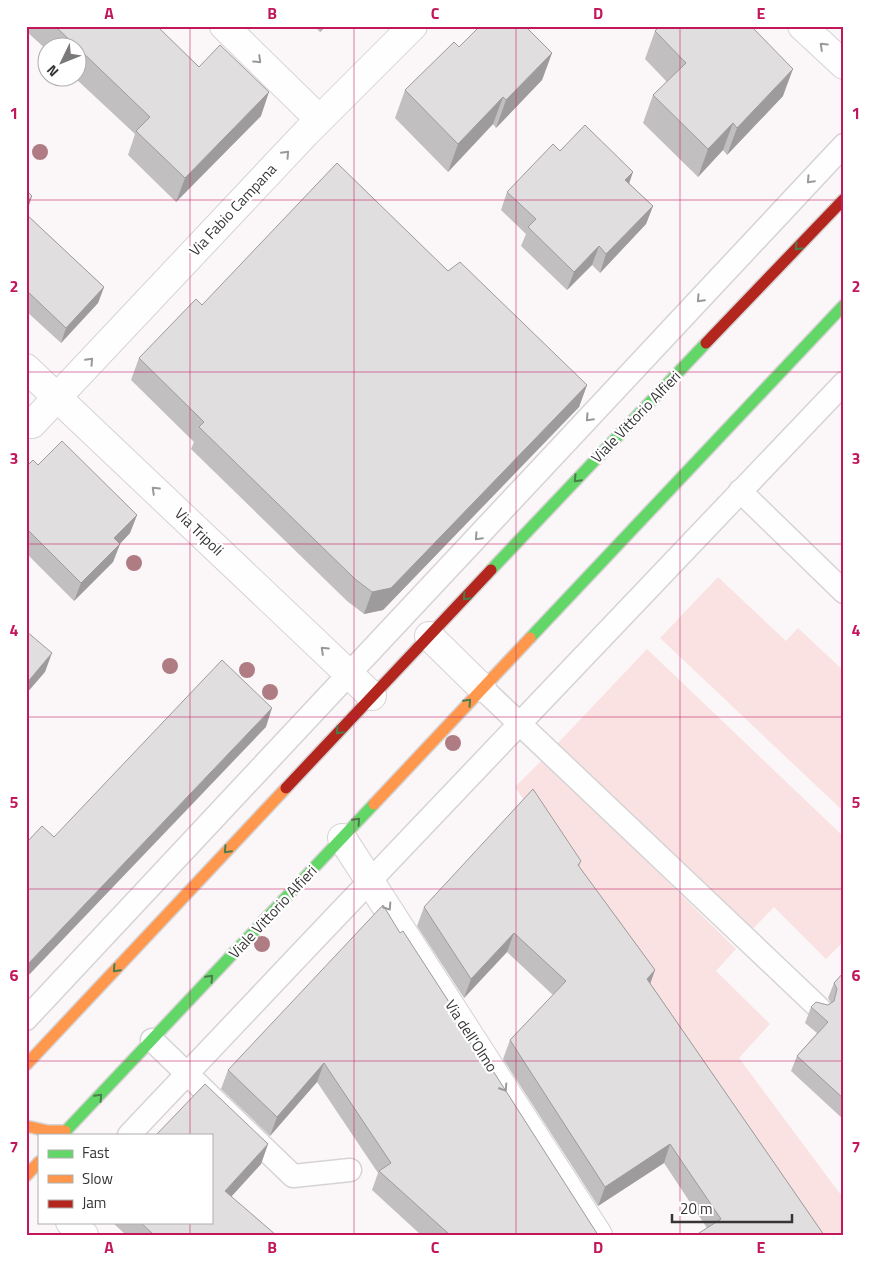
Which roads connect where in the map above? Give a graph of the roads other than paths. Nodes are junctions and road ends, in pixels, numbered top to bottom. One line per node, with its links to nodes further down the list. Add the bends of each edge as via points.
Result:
1 (224, 26): 5 (street, one-way to 5)
2 (413, 26): 5 (street, Via Fabio Campana)
3 (802, 26): 4 (street, one-way to 3)
4 (844, 65)
5 (319, 119): 11 (street, Via Fabio Campana, one-way to 5)
6 (844, 145): 16 (lane, one-way to 16)
7 (844, 199): 15 (main road, Viale Vittorio Alfieri, one-way to 15)
8 (844, 305): 17 (main road, Viale Vittorio Alfieri)
9 (26, 368): 11 (street, Via Tripoli)
10 (844, 383): 13 (lane)
11 (57, 397): 12 (street, Via Fabio Campana, via 32,424); 16 (street, Via Tripoli, one-way to 11)
12 (26, 424)
13 (740, 491): 14 (lane); 19 (lane)
14 (844, 592)
15 (429, 636): 17 (street); 18 (main road, Viale Vittorio Alfieri)
16 (349, 674): 18 (street, Via Tripoli); 23 (lane)
17 (482, 688): 19 (lane); 20 (main road, Viale Vittorio Alfieri, one-way to 17)
18 (372, 696): 25 (main road, Viale Vittorio Alfieri, one-way to 25)
19 (518, 722): 21 (lane); 22 (lane)
20 (342, 838): 21 (street, Via dell'Olmo); 24 (main road, Viale Vittorio Alfieri, one-way to 20)
21 (372, 881): 26 (lane); 33 (street, Via dell'Olmo, one-way to 33)
22 (819, 1008)
23 (26, 1019)
24 (152, 1040): 26 (lane); 28 (main road, Viale Vittorio Alfieri, one-way to 24)
25 (26, 1065)
26 (187, 1074): 29 (lane); 30 (lane, via 293,1176)
27 (26, 1126): 28 (main road)
28 (64, 1133)
29 (130, 1134)
30 (350, 1170)
31 (72, 1224): 32 (street)
32 (84, 1235)
33 (598, 1235)

